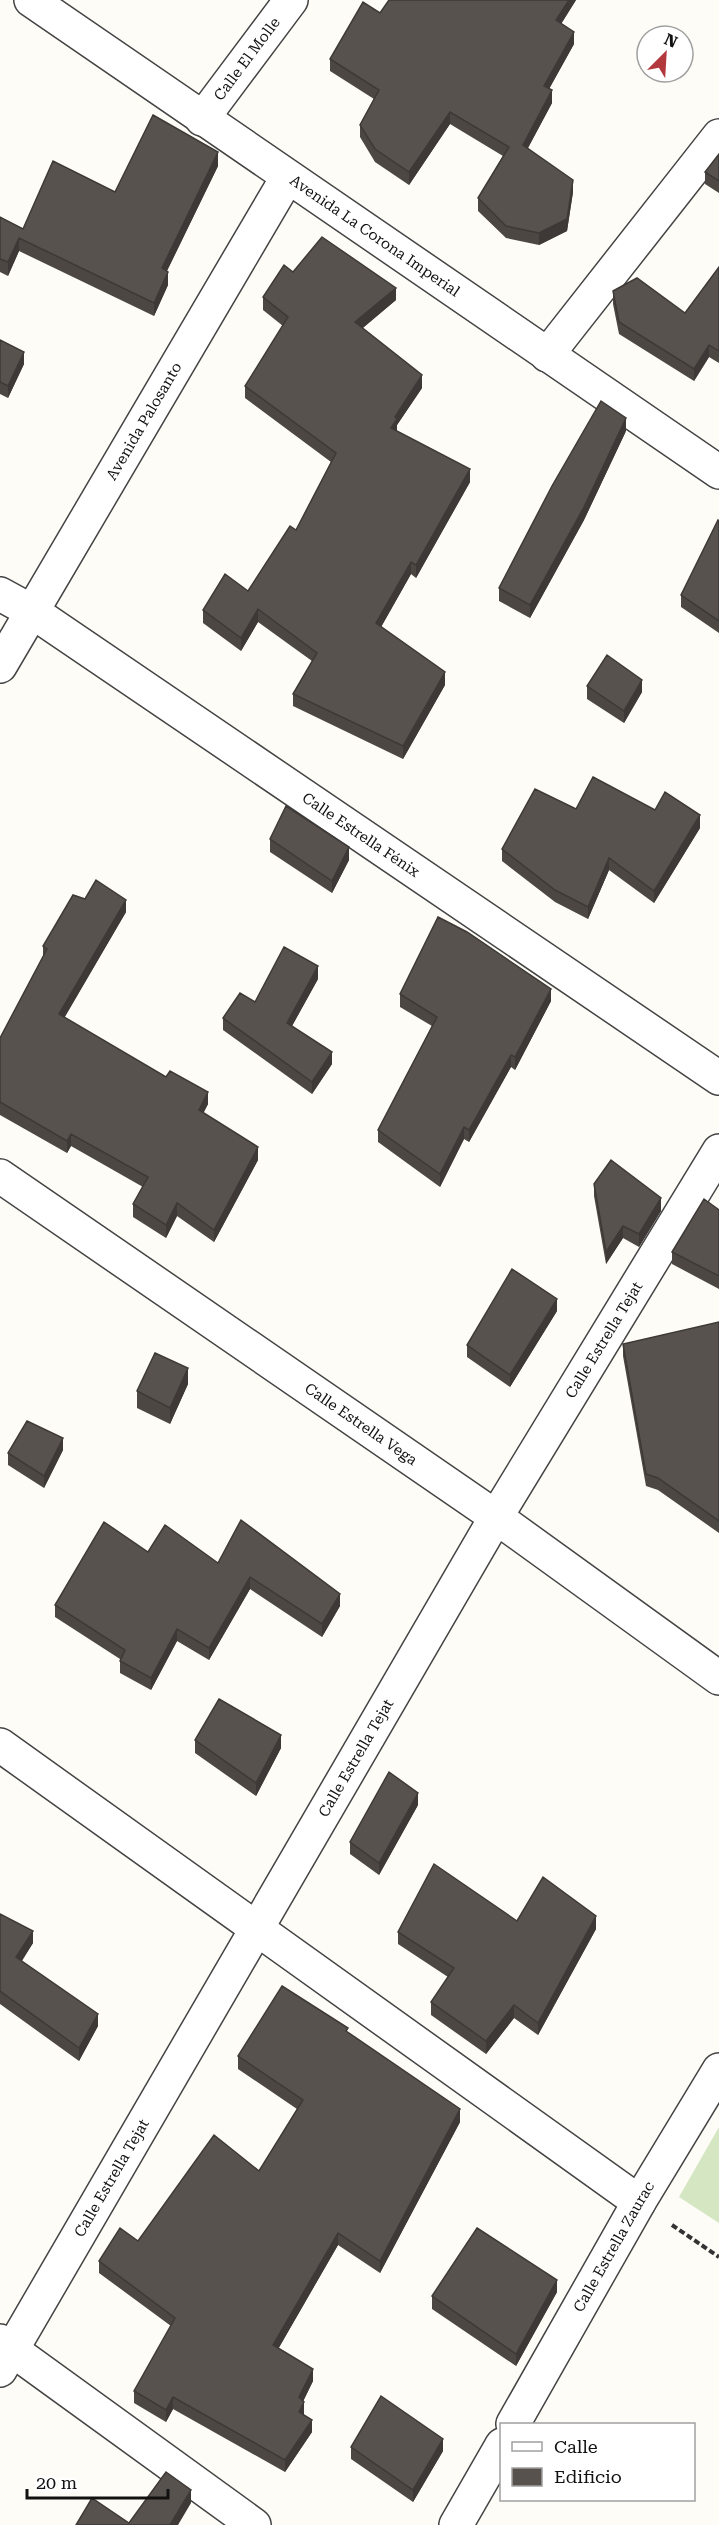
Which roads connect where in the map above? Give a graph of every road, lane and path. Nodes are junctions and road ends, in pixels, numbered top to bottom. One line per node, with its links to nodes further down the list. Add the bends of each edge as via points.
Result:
1 (31, 0): 3 (street, Avenida La Corona Imperial)
2 (291, 0): 3 (street, Calle El Molle)
3 (202, 119): 5 (street, Avenida La Corona Imperial)
4 (719, 136): 6 (street)
5 (287, 178): 6 (street, Avenida La Corona Imperial); 9 (street, Avenida Palosanto)
6 (547, 355): 7 (street, Avenida La Corona Imperial)
7 (719, 472)
8 (0, 594): 9 (street, Calle Estrella Fénix)
9 (33, 612): 10 (street, Avenida Palosanto); 11 (street, Calle Estrella Fénix)
10 (0, 666)
11 (719, 1078)
12 (719, 1151): 14 (street, Calle Estrella Tejat)
13 (0, 1176): 14 (street, Calle Estrella Vega)
14 (496, 1517): 15 (street, Calle Estrella Vega); 17 (street, Calle Estrella Tejat)
15 (719, 1678)
16 (0, 1745): 17 (street)
17 (255, 1928): 19 (street); 21 (street, Calle Estrella Tejat)
18 (719, 2070): 19 (street, Calle Estrella Zaurac)
19 (639, 2202): 20 (path); 22 (street, Calle Estrella Zaurac)
20 (719, 2257)
21 (4, 2353): 24 (street)
22 (514, 2423)
23 (500, 2447): 25 (street)
24 (254, 2525)
25 (456, 2525)

